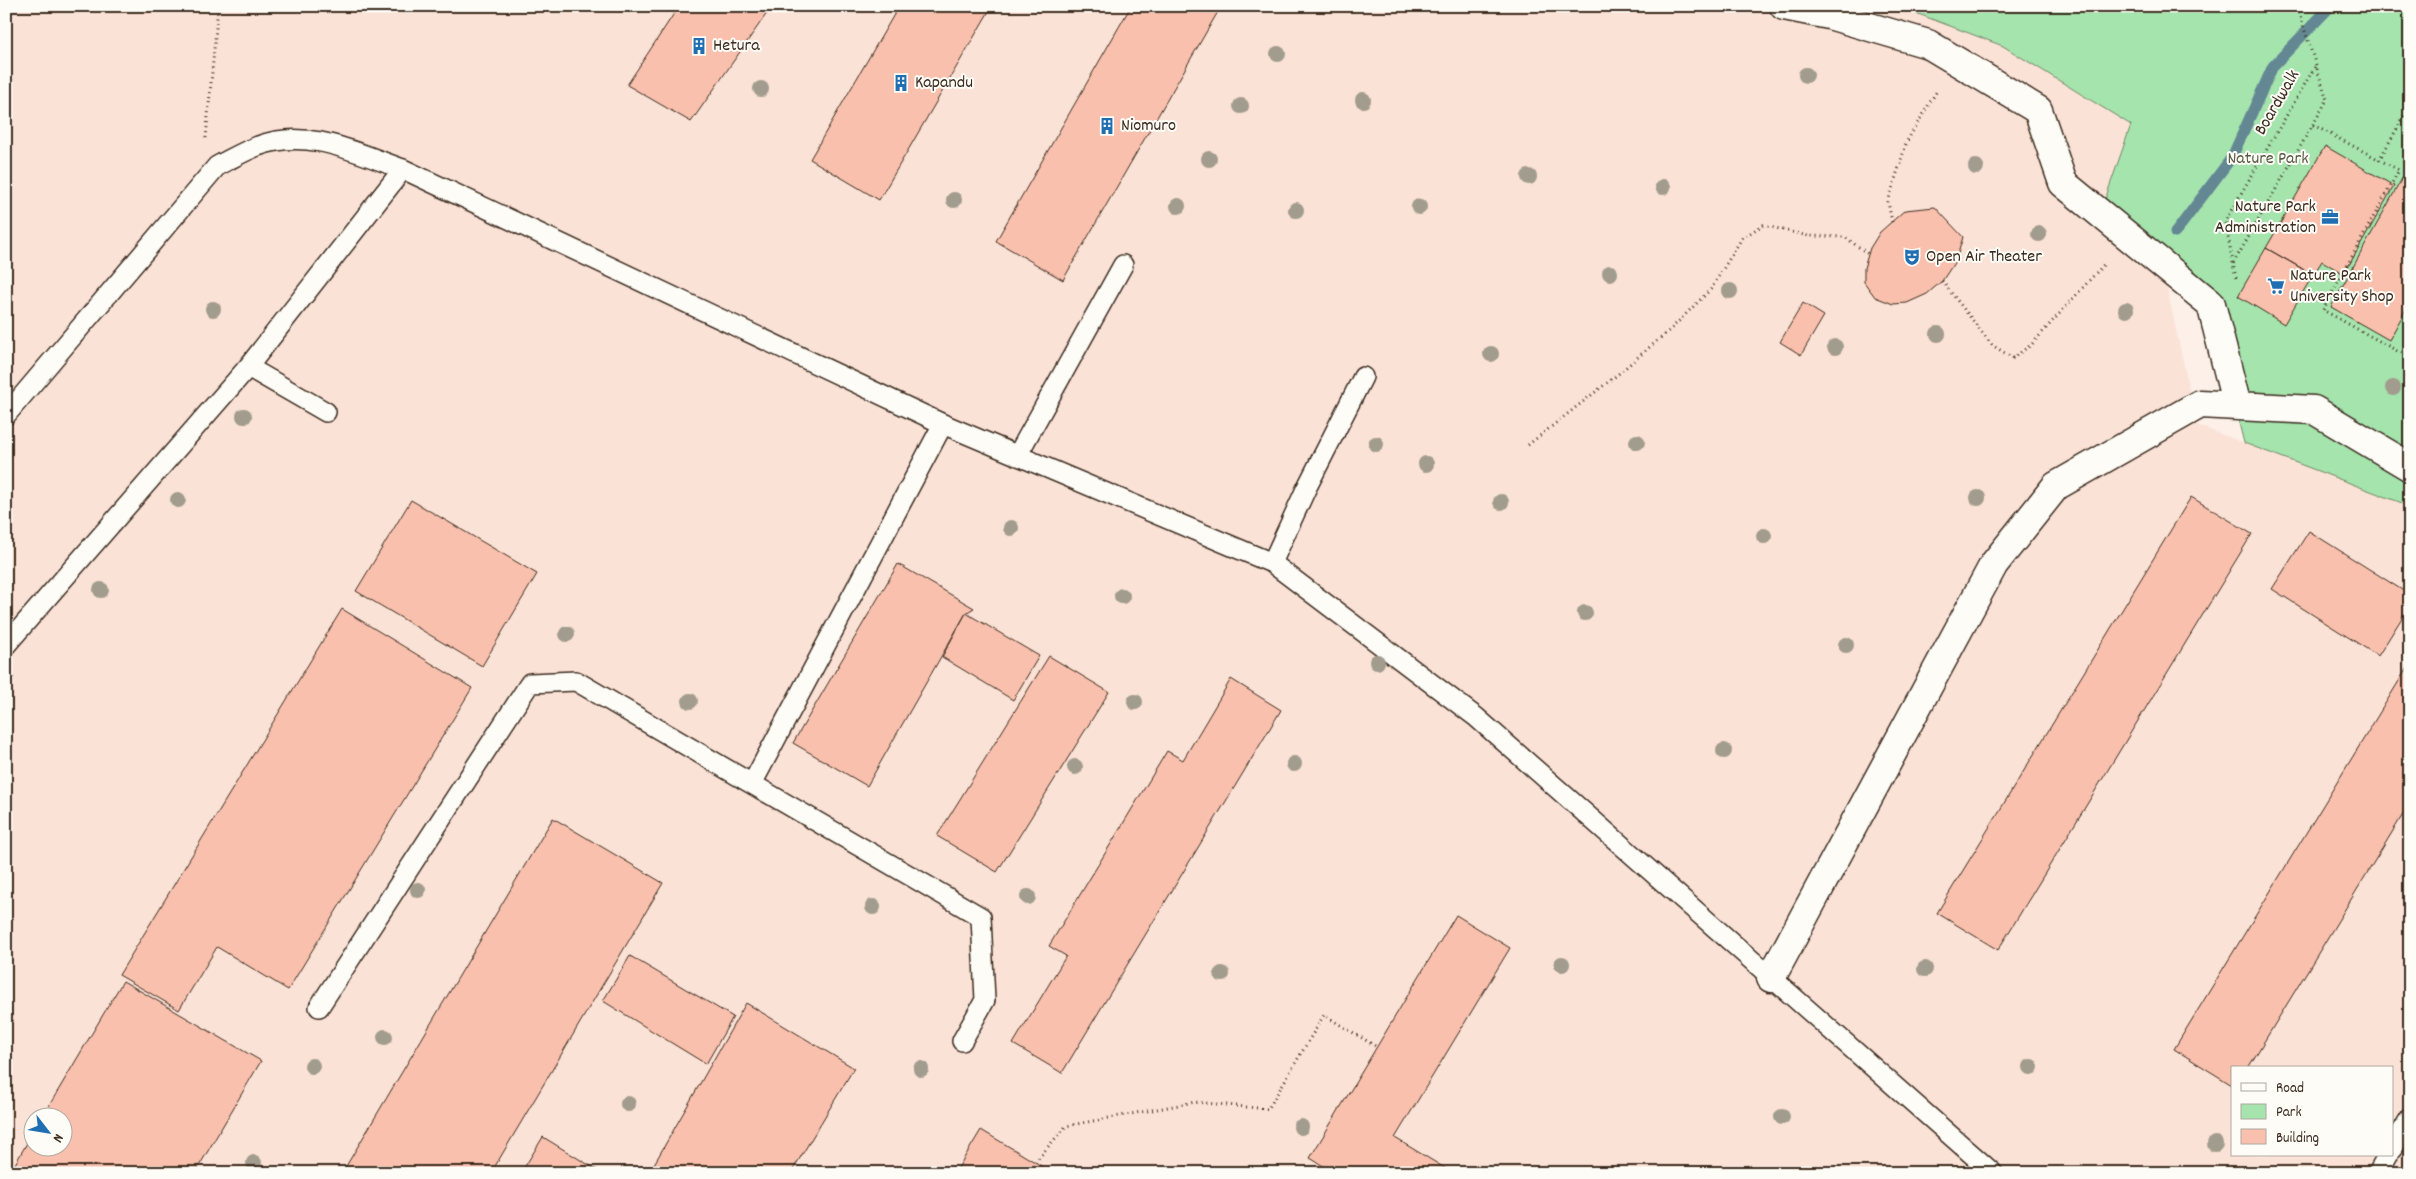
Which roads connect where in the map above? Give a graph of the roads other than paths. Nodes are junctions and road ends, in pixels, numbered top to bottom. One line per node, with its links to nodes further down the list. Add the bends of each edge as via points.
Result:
1 (1784, 6): 6 (street, via 1829,15 1928,44 2038,110 2063,183 2211,304)
2 (403, 169): 4 (lane); 8 (lane, via 332,144 294,139 260,145 217,166); 9 (lane)
3 (1123, 265): 10 (lane)
4 (248, 367): 7 (lane); 13 (lane)
5 (1363, 377): 12 (lane)
6 (2237, 406): 11 (street, via 2314,410); 15 (street, via 2200,404 2056,486 1994,564)
7 (326, 412)
8 (6, 415)
9 (943, 424): 10 (lane); 14 (lane)
10 (1017, 456): 12 (lane)
11 (2410, 467)
12 (1272, 563): 15 (lane, via 1476,717)
13 (6, 645)
14 (752, 784): 16 (lane, via 576,681 530,683); 17 (lane, via 981,917 985,1000)
15 (1771, 978): 21 (lane)
16 (319, 1007)
17 (962, 1040)
18 (2410, 1118): 19 (lane)
19 (2394, 1145)
20 (2387, 1156): 22 (lane)
21 (1992, 1173)
22 (2378, 1173)

